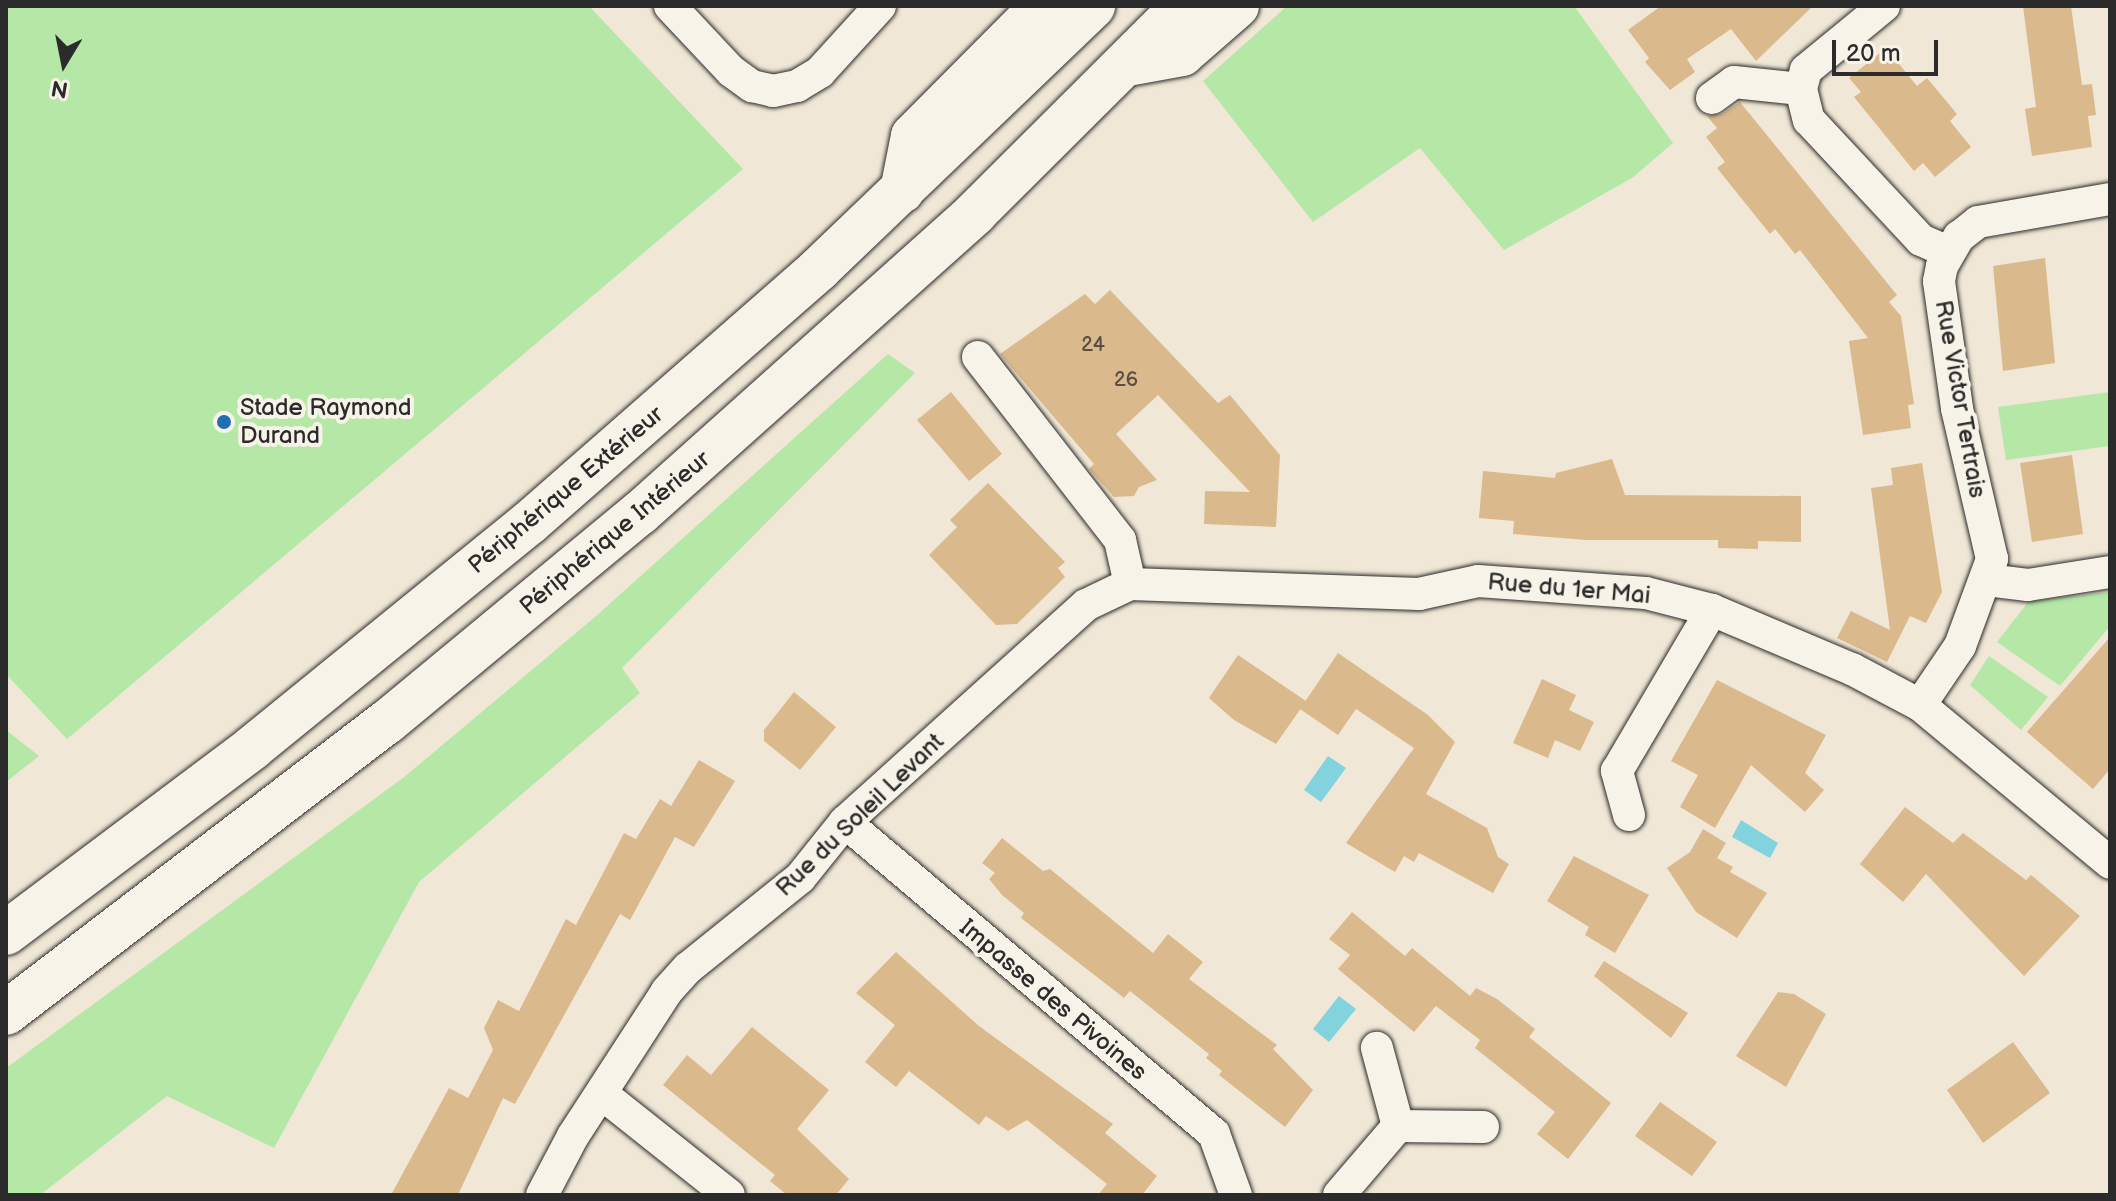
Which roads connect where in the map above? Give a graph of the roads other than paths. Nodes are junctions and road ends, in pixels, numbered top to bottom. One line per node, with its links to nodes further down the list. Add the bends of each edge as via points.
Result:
1 (670, 6): 2 (street, via 731,71 752,86 773,91 797,86 820,72)
2 (880, 6)
3 (1042, 6): 11 (highway, via 913,136)
4 (1093, 6): 11 (highway, Périphérique Extérieur)
5 (1183, 6): 8 (highway, Périphérique Intérieur)
6 (1237, 6): 8 (highway, via 1182,54)
7 (1884, 6): 9 (street, via 1806,70)
8 (1127, 64): 24 (highway, Périphérique Intérieur, via 888,293 565,577 287,801)
9 (1801, 89): 10 (street, via 1734,82); 13 (street, via 1809,120 1921,240)
10 (1712, 98)
11 (902, 191): 23 (highway, Périphérique Extérieur, via 529,523 252,748)
12 (2110, 199): 13 (street, via 1978,222)
13 (1948, 252): 16 (street, Rue Victor Tertrais, via 1939,281 1944,330 1992,559)
14 (978, 357): 17 (street, via 1120,540)
15 (2110, 572): 16 (street, via 2028,585)
16 (1987, 580): 19 (street, Rue Victor Tertrais, via 1960,646)
17 (1130, 584): 18 (street, Rue du 1er Mai, via 1419,594 1478,581 1646,593); 21 (street, Rue du Soleil Levant, via 1086,605)
18 (1712, 610): 19 (street, Rue du 1er Mai, via 1852,669); 20 (street, via 1617,771)
19 (1920, 705): 22 (street, Rue du 1er Mai)
20 (1629, 815)
21 (845, 822): 26 (street, Rue du Soleil Levant, via 800,878 711,948 667,991); 31 (street, Impasse des Pivoines, via 1214,1134)
22 (2110, 863)
23 (6, 933)
24 (6, 1013)
25 (1377, 1048): 27 (street)
26 (602, 1094): 29 (street, Rue du Soleil Levant); 30 (street)
27 (1398, 1126): 28 (street); 32 (street)
28 (1483, 1127)
29 (542, 1195)
30 (729, 1195)
31 (1236, 1195)
32 (1339, 1195)

